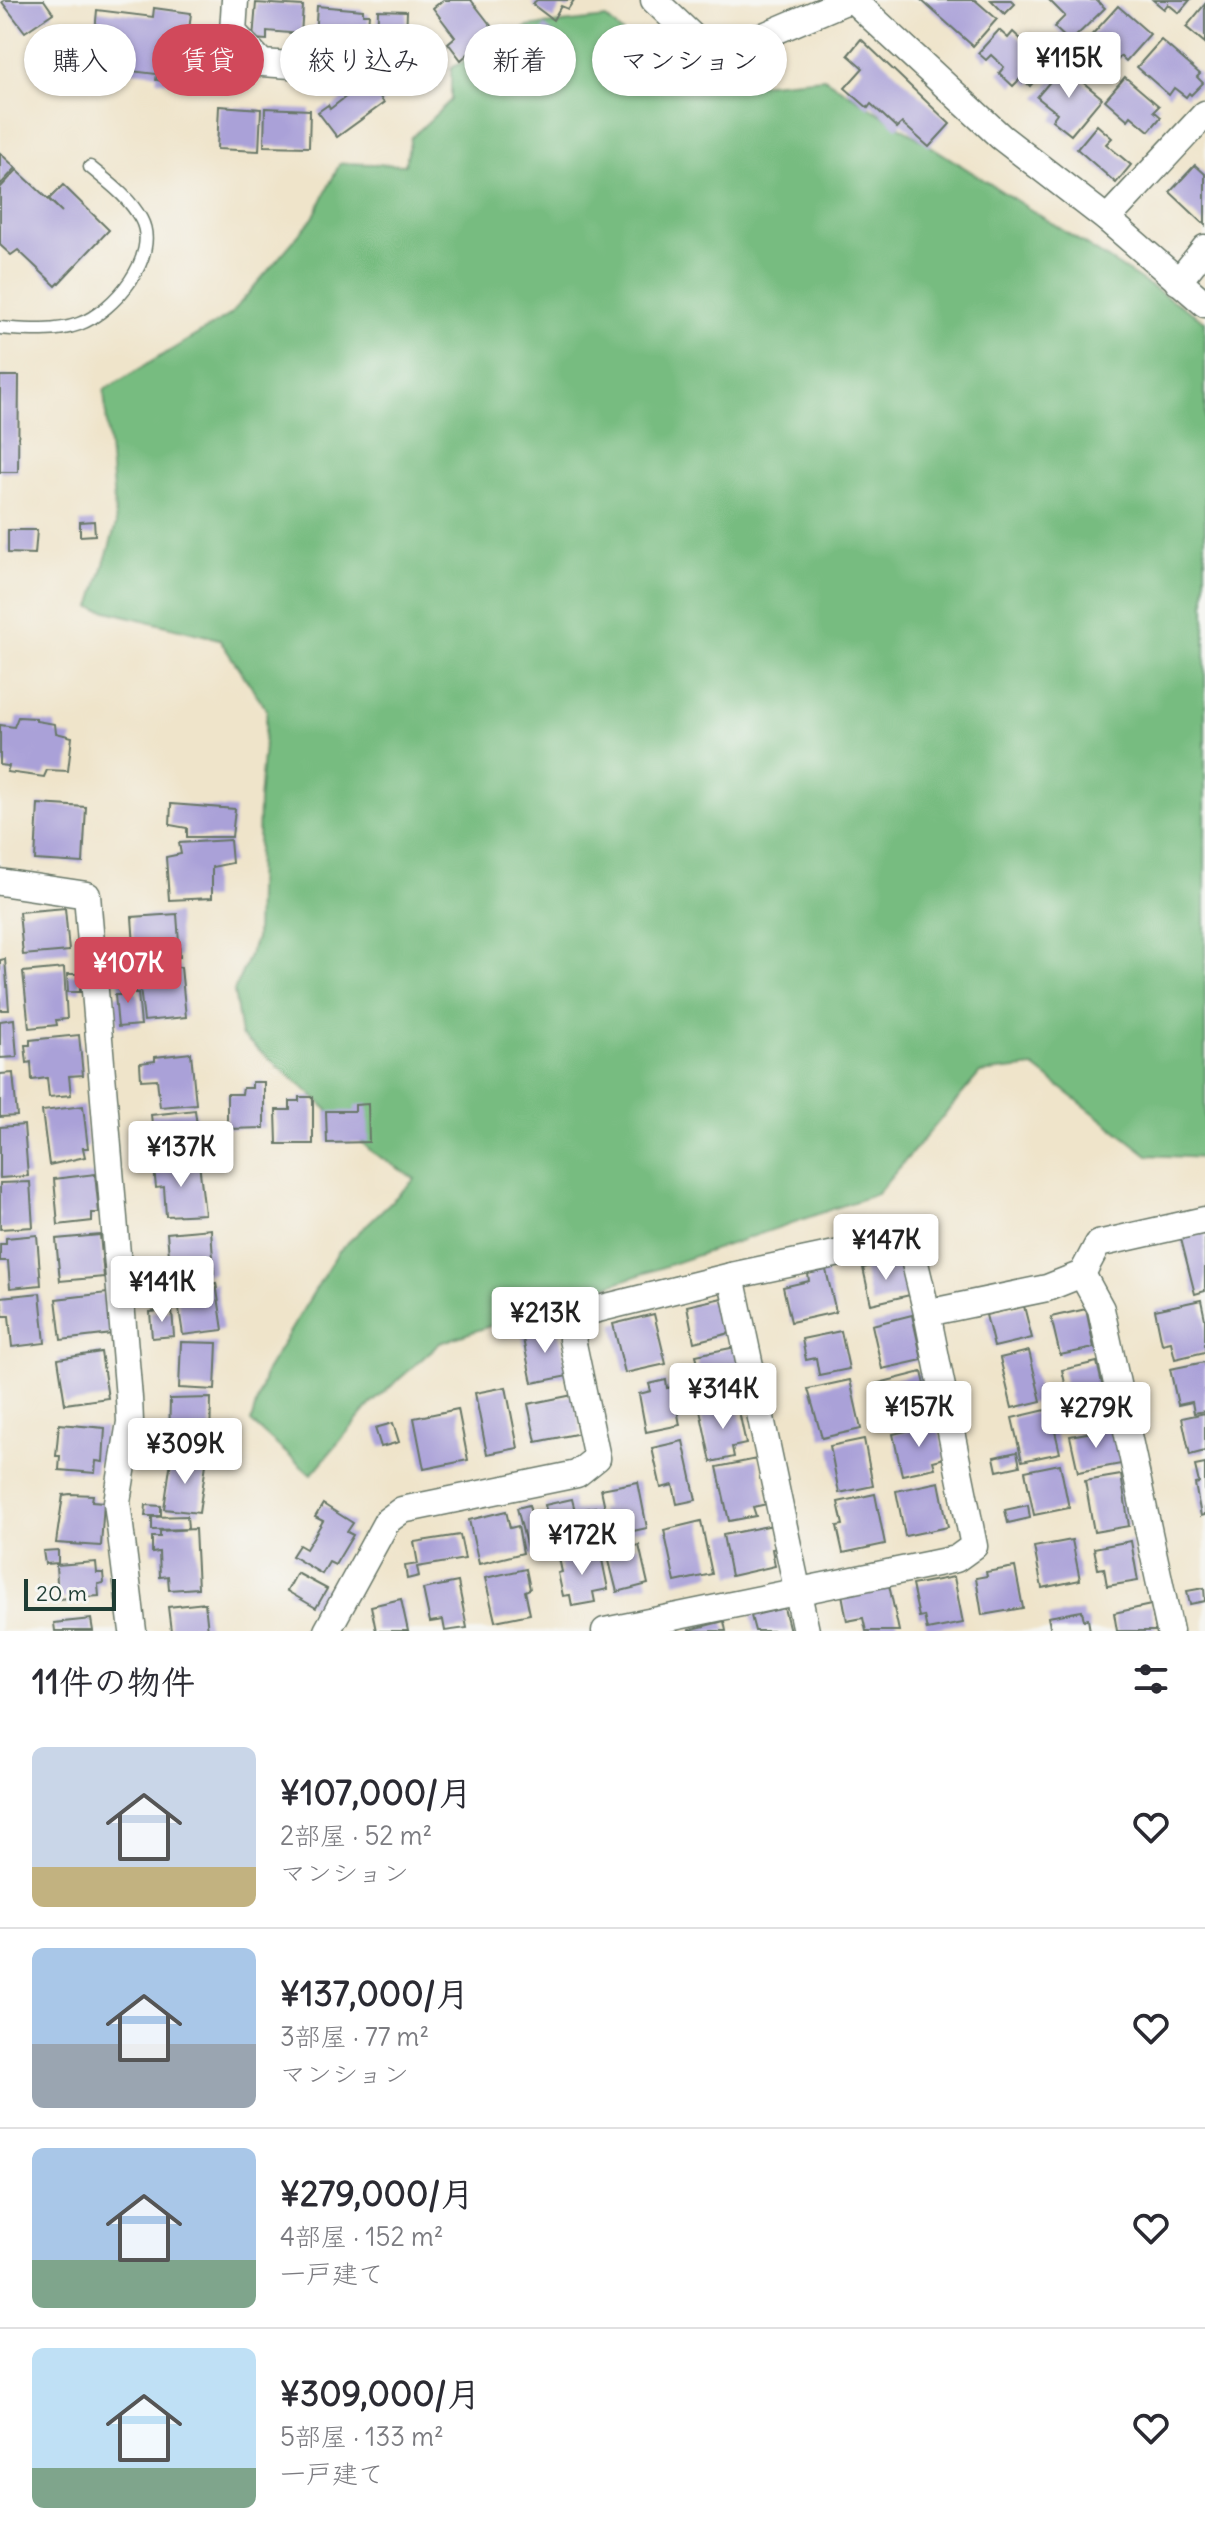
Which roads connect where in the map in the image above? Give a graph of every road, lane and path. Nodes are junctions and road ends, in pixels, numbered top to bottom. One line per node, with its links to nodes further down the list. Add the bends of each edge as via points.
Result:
1 (235, 0): 4 (street, via 233,32 262,63)
2 (654, 0): 3 (street, via 714,57)
3 (851, 0): 7 (street, via 1001,137)
4 (280, 64)
5 (1205, 114): 7 (street)
6 (90, 167): 11 (lane, via 127,198 143,221 148,245 138,267 121,295 92,319 38,331)
7 (1107, 219): 9 (street)
8 (1205, 248): 9 (street)
9 (1178, 282): 10 (street)
10 (1205, 304)
11 (0, 328)
12 (0, 882): 18 (street, via 87,895 129,1398 117,1502)
13 (1205, 1220): 14 (street, via 1098,1244)
14 (1082, 1274): 16 (street, via 1047,1288); 22 (street, via 1101,1309)
15 (731, 1276): 16 (street, via 892,1242 913,1255); 17 (street); 19 (street, via 582,1313 572,1339 597,1458 577,1474 402,1510 387,1521)
16 (927, 1313): 17 (street, via 974,1546 956,1559)
17 (798, 1592): 20 (street); 21 (street)
18 (133, 1631)
19 (327, 1631)
20 (605, 1631)
21 (806, 1631)
22 (1170, 1631)

